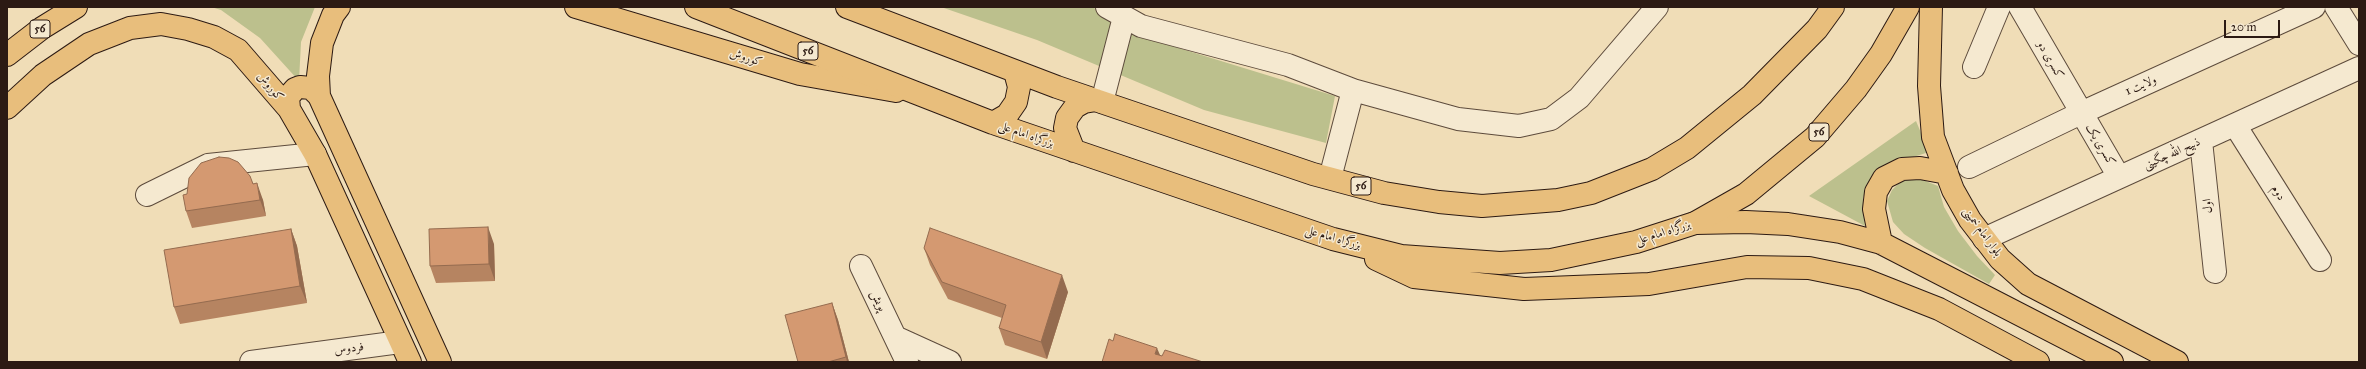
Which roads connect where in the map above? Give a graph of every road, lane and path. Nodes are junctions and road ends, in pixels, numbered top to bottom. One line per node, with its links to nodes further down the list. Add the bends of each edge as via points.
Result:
1 (76, 7): 16 (main road, 56, via 42,28)
2 (339, 7): 22 (main road, via 333,15 322,43 318,76)
3 (576, 7): 21 (main road, کوروش, via 800,74)
4 (696, 7): 21 (main road, بزرگراه امام علی / 56)
5 (847, 7): 19 (main road, 56)
6 (1657, 7): 20 (street, via 1579,98 1551,119 1519,126 1458,119)
7 (1833, 7): 35 (main road, 56, via 1817,29 1781,67 1719,124 1688,148 1652,169 1590,193 1558,200 1482,206 1384,193)
8 (1908, 7): 37 (main road, بزرگراه امام علی / 56, via 1885,48 1856,89 1815,137 1746,194)
9 (1931, 7): 33 (main road, بلوار امام خمینی, via 1929,86 1934,137)
10 (1999, 7): 17 (street)
11 (2020, 7): 26 (street, کسری دو)
12 (2314, 7): 26 (street, ولایت 1)
13 (2336, 7): 15 (street)
14 (1115, 12): 20 (street, via 1141,26 1288,65); 23 (street)
15 (2359, 44)
16 (7, 55)
17 (1974, 67)
18 (2359, 68): 28 (street, ذبیح الله چگینی)
19 (1015, 72): 23 (main road, 56); 27 (main road, via 1019,87 1016,102 1007,115)
20 (1353, 90): 35 (street)
21 (920, 95): 27 (main road, بزرگراه امام علی / 56)
22 (319, 96): 25 (main road, via 311,88 300,86 288,98); 48 (main road)
23 (1099, 101): 30 (main road, via 1084,102 1067,118 1065,128); 35 (main road, 56)
24 (7, 108): 25 (main road, کوروش, via 43,75 89,44 130,28 161,24 214,37 238,50)
25 (289, 109): 31 (main road, کوروش)
26 (2081, 113): 32 (street, ولایت 1); 34 (street, کسری یک)
27 (993, 123): 30 (main road, بزرگراه امام علی / 56)
28 (2235, 125): 29 (street, ذبیح الله چگینی); 41 (street, دوم)
29 (2201, 141): 34 (street, ذبیح الله چگینی); 43 (street, اول)
30 (1074, 151): 38 (main road, بزرگراه امام علی / 56)
31 (315, 154): 36 (street, via 208,165); 45 (main road, کوروش)
32 (1969, 167)
33 (1947, 173): 39 (main road, بلوار امام خمینی, via 1963,208); 40 (main road, via 1920,168 1902,169 1884,178 1876,192 1874,209)
34 (2119, 177): 39 (street, ذبیح الله چگینی)
35 (1330, 178)
36 (147, 195)
37 (1695, 223): 38 (main road, بزرگراه امام علی / 56, via 1615,248 1552,260 1500,263 1401,256); 40 (main road, via 1788,224 1840,232)
38 (1333, 239): 51 (main road, via 1414,277 1524,288 1649,284 1747,267 1809,268 1863,280 1939,309)
39 (1984, 239): 53 (main road, بلوار امام خمینی, via 2000,259 2028,284)
40 (1881, 243): 52 (main road)
41 (2320, 260)
42 (861, 266): 44 (street, پویش)
43 (2215, 272)
44 (894, 337): 49 (street, پویش); 50 (street)
45 (400, 342): 46 (street, فردوس); 47 (main road, کوروش)
46 (251, 362)
47 (410, 362)
48 (440, 362)
49 (906, 362)
50 (950, 362)
51 (2038, 362)
52 (2112, 362)
53 (2177, 362)

